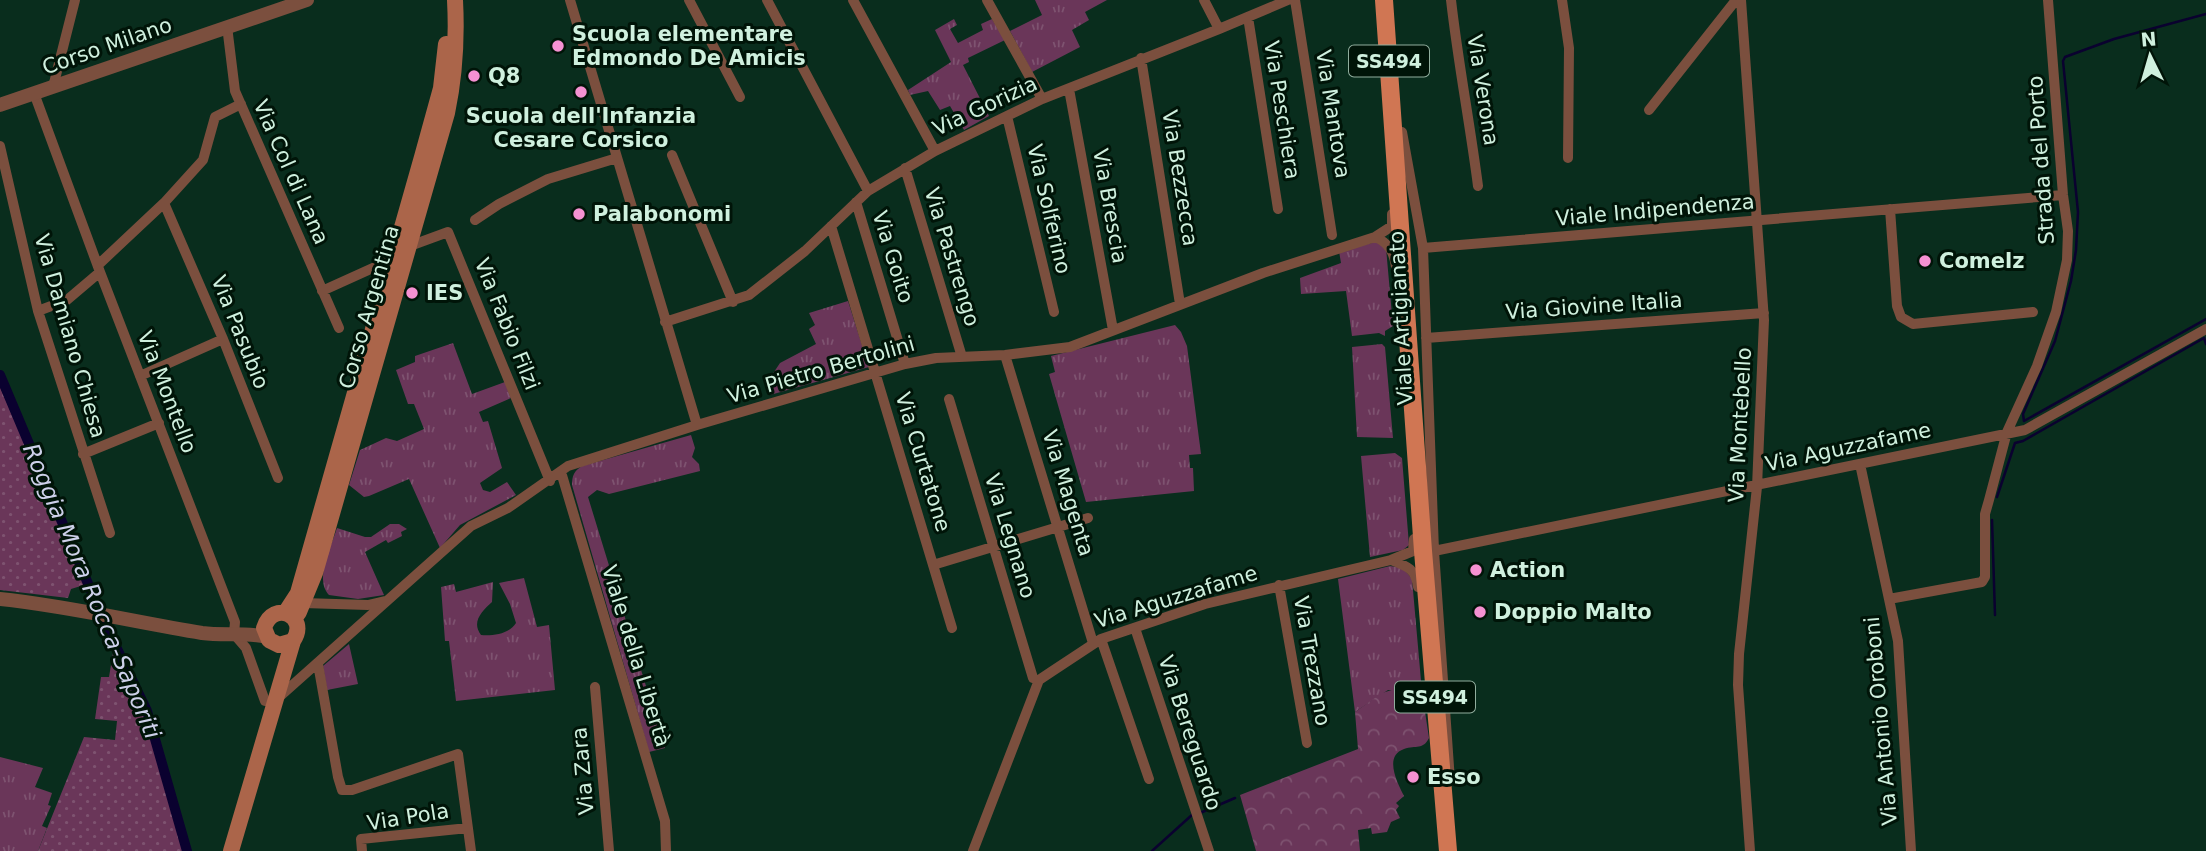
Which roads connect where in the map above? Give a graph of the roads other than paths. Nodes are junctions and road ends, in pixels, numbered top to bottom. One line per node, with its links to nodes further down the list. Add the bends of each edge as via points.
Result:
1 (75, 0): 25 (street)
2 (307, 0): 21 (street, Corso Milano)
3 (444, 0): 54 (main road, Corso Argentina, via 446,47 441,88)
4 (455, 0): 54 (main road, Corso Argentina, via 452,90)
5 (570, 0): 38 (street)
6 (689, 0): 28 (street)
7 (767, 0): 42 (street)
8 (853, 0): 36 (street)
9 (986, 0): 29 (street)
10 (1204, 0): 22 (street)
11 (1288, 0): 20 (street, Via Gorizia)
12 (1295, 0): 51 (street, Via Mantova)
13 (1376, 0): 24 (street, via 1381,57)
14 (1384, 0): 24 (main road, Viale Artigianato / SS494)
15 (1390, 0): 53 (street, Viale Artigianato, via 1404,149)
16 (1451, 0): 41 (street, Via Verona)
17 (1562, 0): 39 (street, via 1569,48)
18 (1738, 0): 32 (street); 49 (street, Via Montebello)
19 (2048, 0): 43 (street, Strada del Porto)
20 (1248, 17): 22 (street, Via Gorizia); 46 (street, Via Peschiera)
21 (228, 26): 25 (street, Corso Milano); 30 (street, Via Col di Lana)
22 (1219, 29): 23 (street, Via Gorizia)
23 (1141, 58): 26 (street, Via Gorizia); 58 (street, Via Bezzecca)
24 (1390, 68): 34 (main road, Viale Artigianato / SS494)
25 (53, 87): 27 (street, Corso Milano)
26 (1069, 89): 29 (street, Via Gorizia); 66 (street, Via Brescia)
27 (34, 93): 31 (street, Corso Milano); 55 (street, Via Montello)
28 (740, 97)
29 (1042, 99): 33 (street, Via Gorizia)
30 (240, 104): 44 (street, via 215,117 203,160); 56 (street, Via Col di Lana)
31 (0, 105)
32 (1650, 110)
33 (1007, 116): 36 (street, Via Gorizia); 60 (street, Via Solferino)
34 (1394, 122): 52 (street, via 1387,133 1392,226); 68 (main road, Viale Artigianato / SS494)
35 (0, 146): 59 (street, Via Damiano Chiesa)
36 (935, 151): 40 (street, Via Gorizia)
37 (672, 155): 57 (street)
38 (617, 158): 48 (street, via 548,179); 63 (street)
39 (1568, 158)
40 (905, 168): 42 (street, Via Gorizia); 70 (street, Via Pastrengo)
41 (1478, 186)
42 (868, 191): 45 (street, Via Gorizia)
43 (2063, 195): 47 (street, Viale Indipendenza); 77 (street, Strada del Porto, via 2067,260 2056,312)
44 (164, 202): 55 (street); 67 (street, Via Pasubio)
45 (856, 202): 50 (street, Via Gorizia); 71 (street, Via Goito)
46 (1278, 209)
47 (1891, 209): 49 (street, Viale Indipendenza); 61 (street, via 1901,317 1913,324)
48 (475, 220)
49 (1758, 220): 53 (street, Viale Indipendenza); 62 (street, Via Montebello)
50 (831, 226): 57 (street, Via Gorizia, via 749,295); 72 (street, Via Curtatone)
51 (1332, 235)
52 (1375, 237): 58 (street, Via Pietro Bertolini); 68 (street, via 1386,242 1394,257 1400,329)
53 (1423, 248): 68 (street, Viale Artigianato)
54 (401, 253): 56 (street, Via Fabio Filzi); 83 (street, Via Fabio Filzi, via 448,232); 96 (main road, Corso Argentina); 97 (main road, Corso Argentina)
55 (99, 268): 59 (street, via 66,300); 73 (street, Via Montello)
56 (322, 291): 64 (street, Via Col di Lana)
57 (733, 302): 63 (street, Via Gorizia)
58 (1180, 304): 66 (street, Via Pietro Bertolini)
59 (38, 311): 78 (street, Via Damiano Chiesa)
60 (1054, 312)
61 (2033, 312)
62 (1764, 313): 68 (street, Via Giovine Italia); 84 (street, Via Montebello)
63 (665, 322): 76 (street)
64 (339, 328)
65 (2206, 329): 77 (street, Via Aguzzafame, via 2025,430)
66 (1113, 330): 69 (street, Via Pietro Bertolini, via 1070,347)
67 (223, 340): 73 (street); 82 (street, Via Pasubio)
68 (1418, 340): 79 (main road, Viale Artigianato / SS494); 89 (street, Viale Artigianato)
69 (1005, 355): 70 (street, Via Pietro Bertolini); 86 (street, Via Magenta)
70 (962, 357): 71 (street, Via Pietro Bertolini)
71 (905, 364): 72 (street, Via Pietro Bertolini)
72 (876, 372): 76 (street, Via Pietro Bertolini); 91 (street, Via Curtatone)
73 (141, 376): 75 (street, Via Montello)
74 (949, 398): 88 (street, Via Legnano)
75 (159, 423): 78 (street); 100 (street, Via Montello)
76 (697, 425): 81 (street, Via Pietro Bertolini)
77 (2007, 432): 80 (street, Via Aguzzafame); 95 (street, Strada del Porto, via 1985,514 1982,582)
78 (83, 454): 87 (street, Via Damiano Chiesa)
79 (1417, 456): 89 (main road, Viale Artigianato / SS494); 90 (street, via 1410,472 1415,548)
80 (1860, 464): 84 (street, Via Aguzzafame); 95 (street, Via Antonio Oroboni)
81 (561, 472): 83 (street, Via Pietro Bertolini); 117 (street, Viale della Libertà, via 665,821)
82 (278, 478)
83 (550, 481): 93 (street, Via Pietro Bertolini, via 471,526)
84 (1757, 486): 89 (street, Via Aguzzafame); 120 (street, Via Montebello, via 1739,654)
85 (1088, 517): 86 (street)
86 (1058, 526): 88 (street); 102 (street, Via Magenta)
87 (110, 533)
88 (994, 547): 91 (street); 105 (street, Via Legnano, via 1033,678)
89 (1429, 551): 104 (main road, SS494); 111 (street, via 1449,740)
90 (1391, 560): 92 (street, Via Aguzzafame); 104 (street, via 1416,574 1425,666)
91 (933, 565): 98 (street, Via Curtatone)
92 (1279, 585): 99 (street, Via Aguzzafame); 108 (street, Via Trezzano)
93 (394, 597): 96 (street, via 368,605); 103 (street, Via Pietro Bertolini)
94 (0, 598): 100 (street, via 206,633)
95 (1889, 599): 121 (street, Via Antonio Oroboni, via 1898,641)
96 (303, 603): 97 (main road, Corso Argentina)
97 (290, 616): 101 (main road, via 274,614); 101 (main road, via 298,630)
98 (952, 628)
99 (1135, 628): 102 (street, Via Aguzzafame); 119 (street, Via Bereguardo)
100 (238, 634): 101 (street); 107 (street, Via Montello)
101 (275, 636): 107 (main road)
102 (1097, 641): 105 (street, Via Aguzzafame); 109 (street, Via Magenta)
103 (317, 664): 107 (street, Via Pietro Bertolini); 110 (street, via 342,790 458,754)
104 (1434, 679): 111 (main road, SS494)
105 (1039, 680): 118 (street)
106 (595, 687): 116 (street, Via Zara)
107 (270, 700): 112 (main road); 113 (main road)
108 (1307, 743)
109 (1149, 779)
110 (468, 828): 114 (street, Via Pola, via 361,839); 115 (street)
111 (1450, 849)
112 (220, 851)
113 (230, 851)
114 (362, 851)
115 (471, 851)
116 (609, 851)
117 (666, 851)
118 (972, 851)
119 (1209, 851)
120 (1750, 851)
121 (1911, 851)

